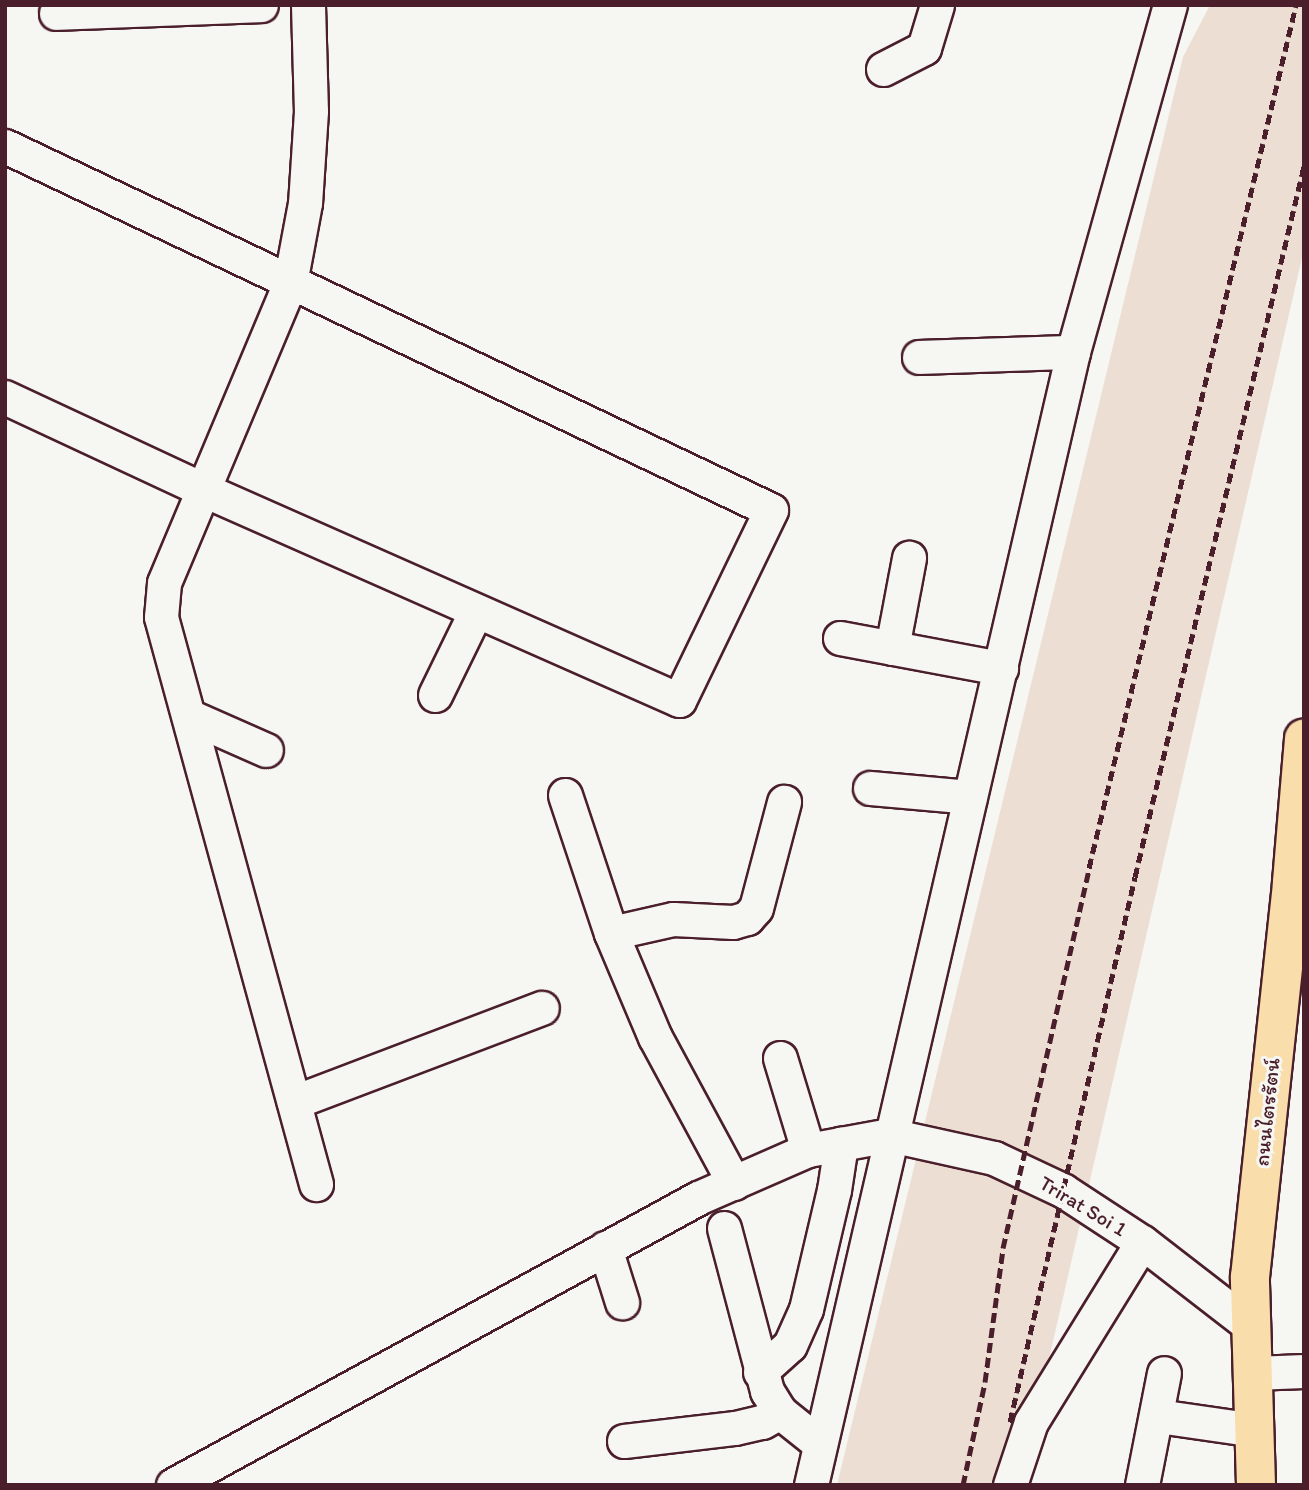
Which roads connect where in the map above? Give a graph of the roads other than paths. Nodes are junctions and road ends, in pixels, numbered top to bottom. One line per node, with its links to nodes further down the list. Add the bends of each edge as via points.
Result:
1 (261, 5): 5 (street)
2 (308, 5): 8 (street, via 310,124 305,203)
3 (937, 5): 6 (street, via 924,48)
4 (1170, 5): 9 (street)
5 (55, 13)
6 (883, 68)
7 (5, 146): 8 (street)
8 (290, 283): 12 (street); 14 (street, via 771,510 679,700)
9 (1073, 352): 10 (street); 17 (street)
10 (919, 357)
11 (5, 397): 12 (street)
12 (204, 490): 14 (street); 19 (street, via 164,583 162,606)
13 (909, 558): 16 (street)
14 (477, 611): 18 (street)
15 (840, 638): 16 (street)
16 (892, 648): 17 (street)
17 (1001, 668): 24 (street)
18 (435, 695)
19 (189, 716): 21 (street); 30 (street)
20 (1304, 739): 26 (main road, ถนนไตรรัตน์)
21 (265, 750)
22 (870, 788): 24 (street)
23 (565, 794): 27 (street)
24 (970, 797): 31 (street)
25 (784, 802): 27 (street, via 756,908 747,918 733,922 673,919)
26 (1295, 894): 40 (main road, ถนนไตรรัตน์, via 1250,1277)
27 (611, 933): 34 (street, via 656,1037)
28 (542, 1008): 30 (street)
29 (780, 1058): 33 (street)
30 (294, 1102): 35 (street)
31 (890, 1135): 32 (street); 37 (street, Trirat Soi 1, via 994,1158 1064,1191); 49 (street)
32 (841, 1144): 33 (street); 42 (street, via 806,1309 790,1345)
33 (808, 1150): 34 (street)
34 (734, 1183): 38 (street)
35 (316, 1184)
36 (724, 1228): 42 (street)
37 (1142, 1242): 40 (street, Trirat Soi 1); 52 (street, via 1031,1422)
38 (605, 1248): 39 (street); 50 (street)
39 (622, 1302)
40 (1252, 1326): 44 (main road, ถนนไตรรัตน์)
41 (1304, 1371): 44 (street)
42 (760, 1372): 45 (street)
43 (1164, 1373): 46 (street)
44 (1253, 1373): 47 (main road, ถนนไตรรัตน์)
45 (780, 1412): 48 (street, via 736,1429); 49 (street)
46 (1158, 1416): 47 (street); 53 (street)
47 (1255, 1430): 54 (main road, ถนนไตรรัตน์)
48 (624, 1441)
49 (820, 1444): 51 (street)
50 (173, 1485)
51 (811, 1485)
52 (1010, 1485)
53 (1142, 1485)
54 (1256, 1485)

